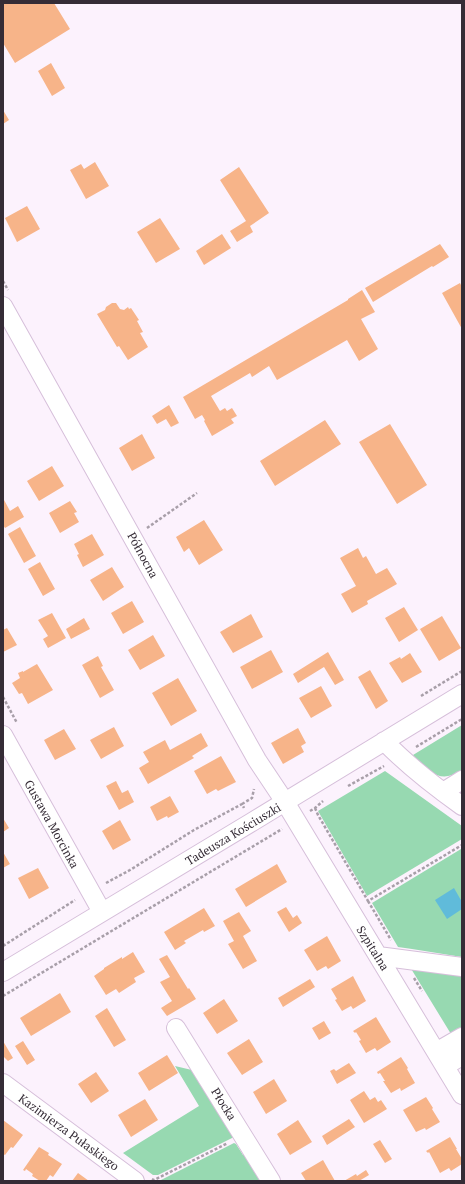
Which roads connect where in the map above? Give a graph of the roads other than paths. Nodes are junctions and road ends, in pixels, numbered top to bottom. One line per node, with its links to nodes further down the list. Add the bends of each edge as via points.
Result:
1 (3, 306): 7 (street, Północna, via 257,760)
2 (462, 694): 4 (street, Tadeusza Kościuszki)
3 (3, 735): 9 (street, Gustawa Morcinka)
4 (384, 741): 6 (street, via 399,757); 7 (street, Tadeusza Kościuszki)
5 (462, 780): 6 (street)
6 (443, 792): 8 (street)
7 (285, 802): 9 (street, Tadeusza Kościuszki); 10 (street, Szpitalna)
8 (462, 806)
9 (102, 912): 12 (street, Tadeusza Kościuszki)
10 (378, 956): 11 (street); 16 (street, Szpitalna)
11 (462, 967)
12 (3, 972)
13 (176, 1028): 20 (street, Płocka)
14 (462, 1036): 16 (street)
15 (462, 1056): 16 (street)
16 (441, 1059): 18 (street, Szpitalna)
17 (3, 1084): 19 (street, Kazimierza Pułaskiego, via 84,1142)
18 (462, 1095)
19 (142, 1178)
20 (271, 1181)

